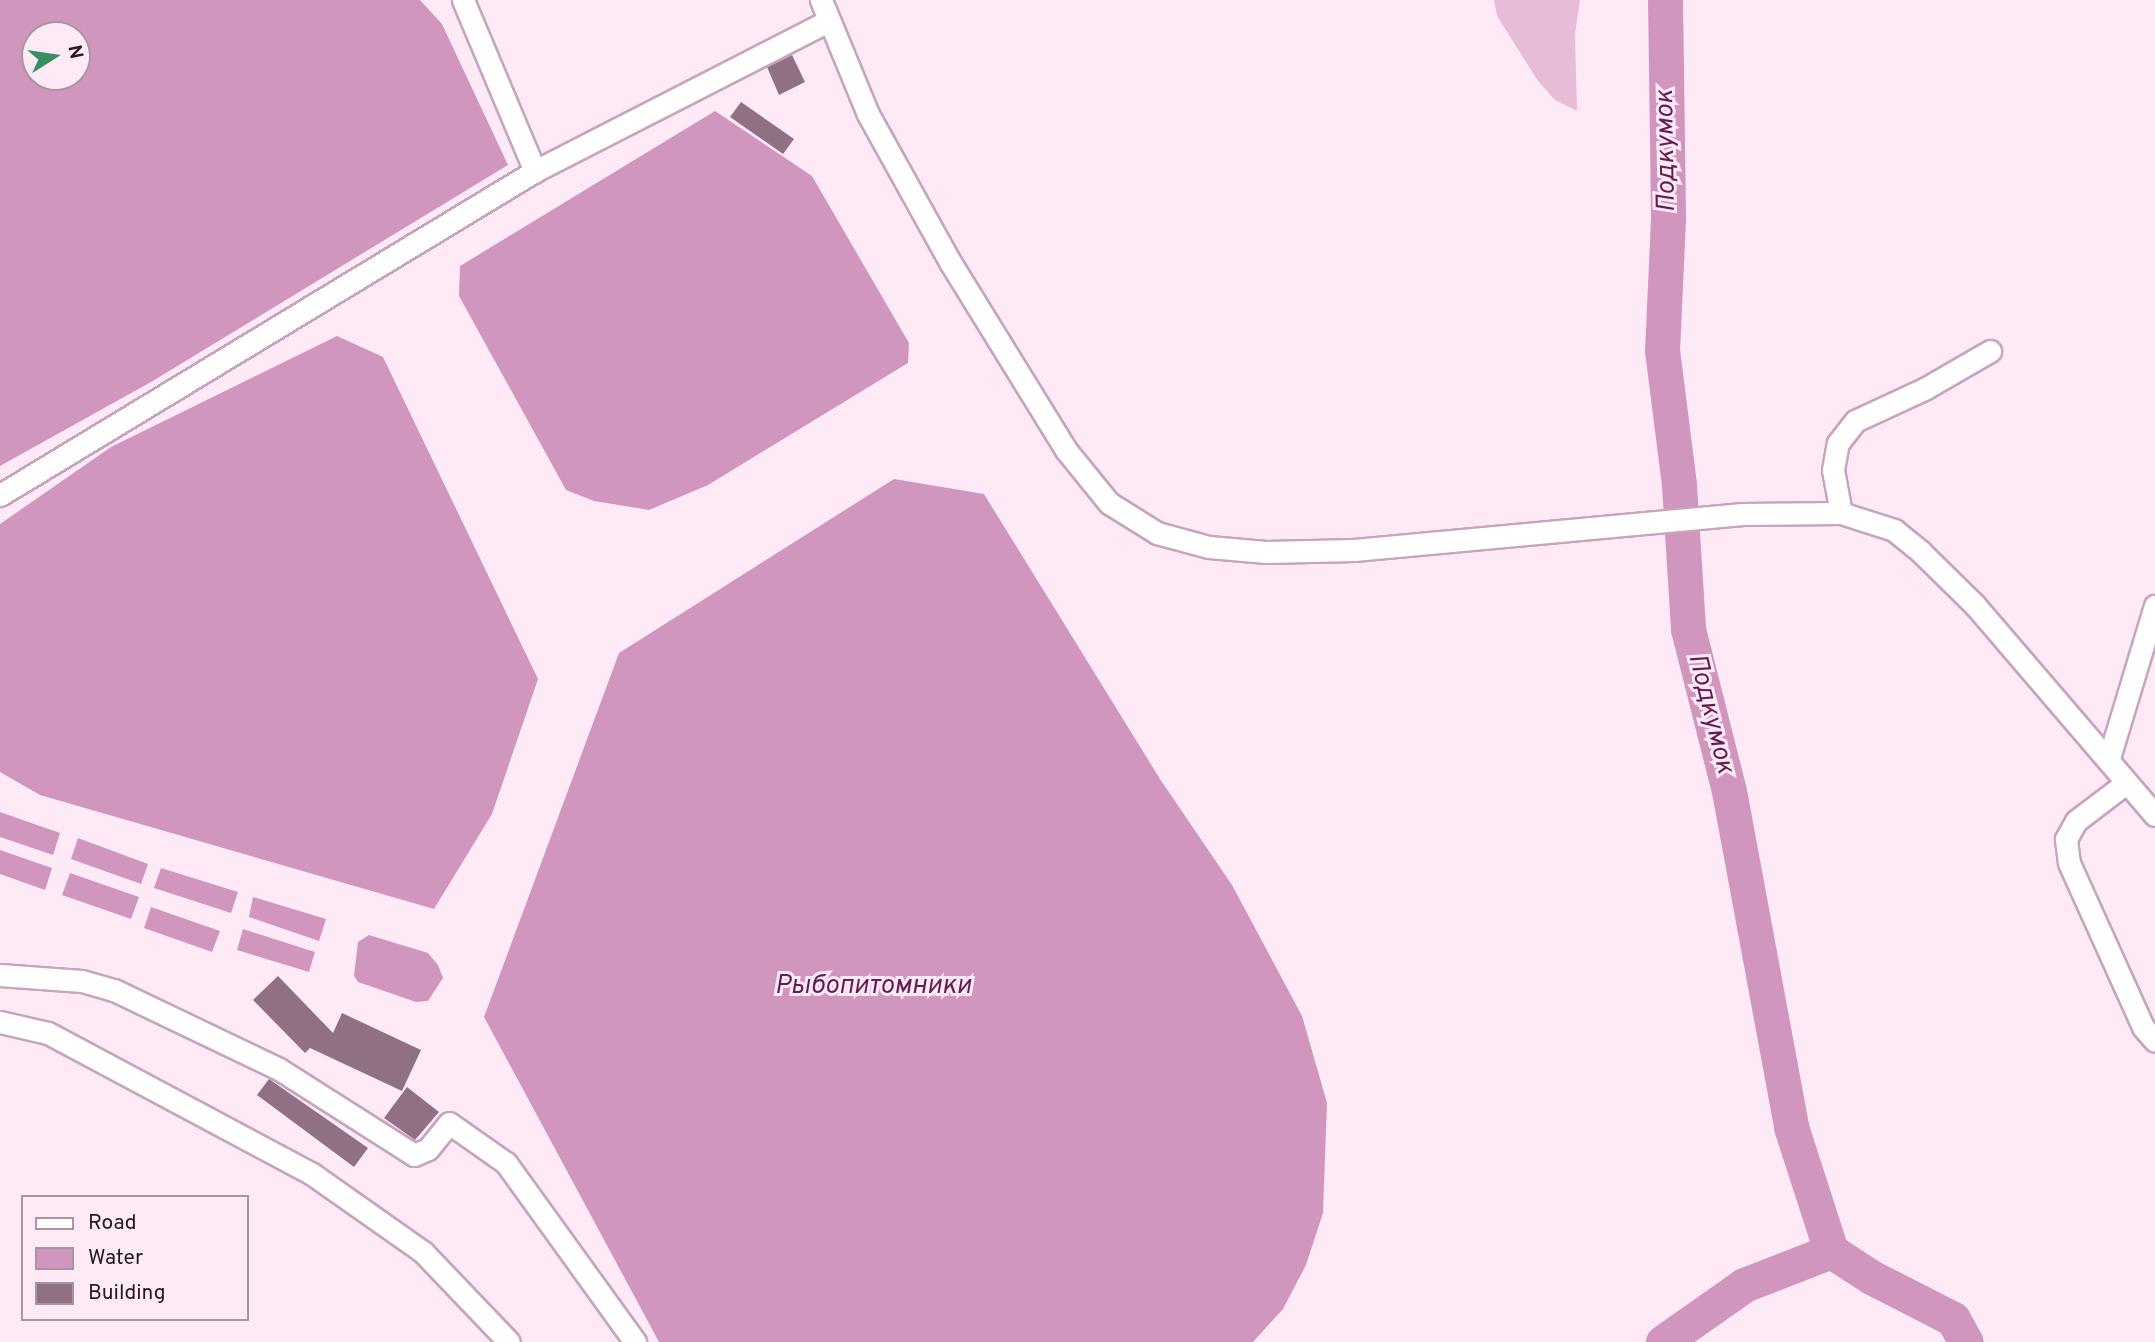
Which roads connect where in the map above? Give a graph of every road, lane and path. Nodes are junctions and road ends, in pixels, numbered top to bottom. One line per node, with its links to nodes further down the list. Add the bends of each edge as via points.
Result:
1 (463, 0): 4 (street)
2 (821, 0): 3 (street)
3 (828, 21): 4 (street); 7 (street, via 868,114 950,262 1066,450 1110,503 1157,533 1209,547 1266,552 1354,550 1742,514)
4 (535, 171): 6 (street)
5 (1990, 351): 7 (street, via 1855,421 1838,443 1833,470)
6 (0, 495)
7 (1841, 513): 9 (street, via 1894,530 1921,552 1974,604)
8 (2155, 606): 9 (street)
9 (2109, 758): 10 (street)
10 (2126, 783): 11 (street); 14 (street, via 2076,821 2066,839 2069,863 2143,1027)
11 (2155, 815)
12 (0, 975): 16 (street, via 82,981 114,990 279,1069 414,1155 428,1149 449,1123 506,1163)
13 (0, 1022): 15 (street, via 48,1033 312,1174 422,1252)
14 (2155, 1041)
15 (509, 1342)
16 (635, 1342)

